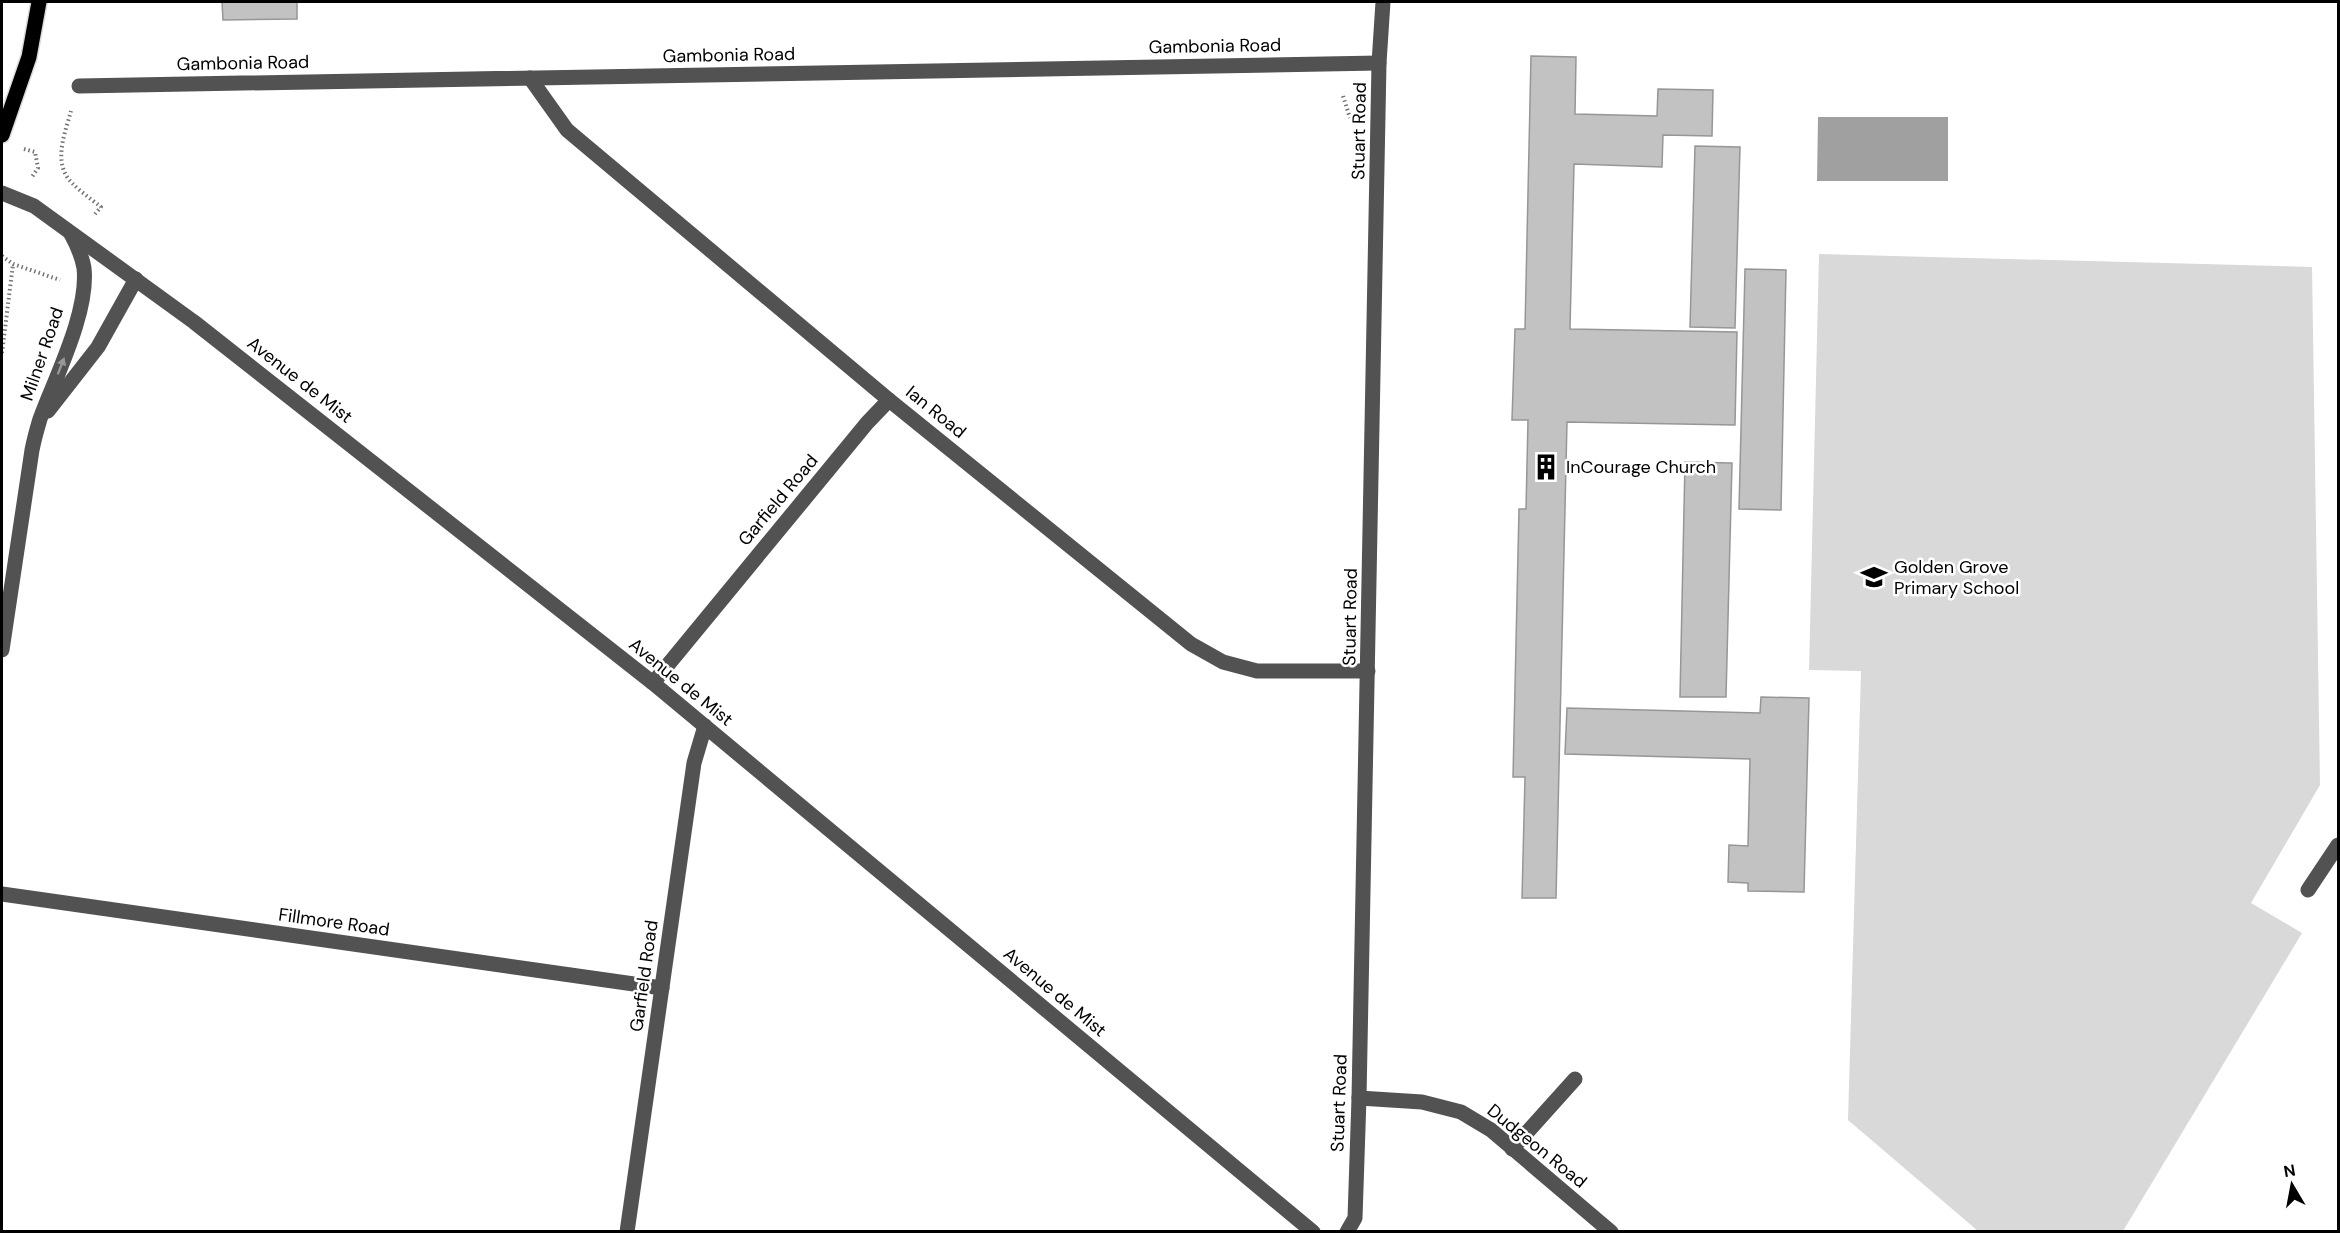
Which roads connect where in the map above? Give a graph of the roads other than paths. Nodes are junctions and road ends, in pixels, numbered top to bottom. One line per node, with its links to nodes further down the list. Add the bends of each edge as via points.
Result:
1 (39, 2): 6 (main road, via 29,57)
2 (1383, 2): 3 (street, Stuart Road)
3 (1380, 63): 4 (street, Gambonia Road); 13 (street, Stuart Road)
4 (530, 78): 5 (street, Gambonia Road); 10 (street, Ian Road, via 567,130)
5 (79, 86)
6 (2, 135)
7 (2, 193): 8 (street, Avenue de Mist, via 34,206)
8 (69, 230): 9 (street, Avenue de Mist); 11 (street, Milner Road, one-way to 8, via 72,336 83,284 79,249)
9 (136, 279): 11 (street, Milner Road, via 98,347); 14 (street, Avenue de Mist)
10 (890, 400): 13 (street, Ian Road, via 1191,644 1223,662 1257,671); 14 (street, Garfield Road)
11 (40, 420): 12 (street, Milner Road, via 28,470)
12 (2, 650)
13 (1368, 671): 21 (street, Stuart Road)
14 (652, 682): 15 (street, Avenue de Mist)
15 (705, 726): 19 (street, Garfield Road, via 694,763); 24 (street, Avenue de Mist)
16 (2338, 845): 17 (street)
17 (2308, 890)
18 (2, 894): 19 (street, Fillmore Road)
19 (662, 988): 23 (street, Garfield Road)
20 (1575, 1079): 22 (street)
21 (1359, 1098): 22 (street, Dudgeon Road, via 1422,1102 1461,1112); 25 (street, Stuart Road, via 1355,1218)
22 (1512, 1149): 26 (street, Dudgeon Road)
23 (627, 1232)
24 (1313, 1232)
25 (1347, 1232)
26 (1611, 1232)

